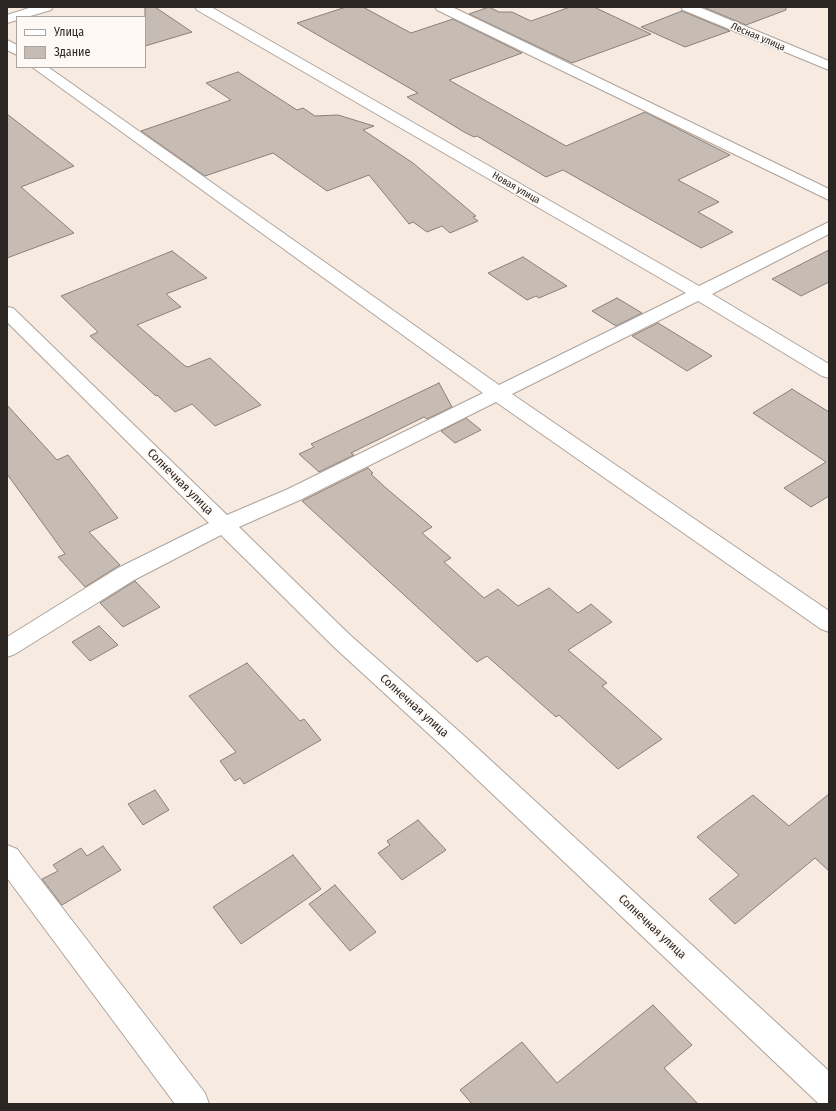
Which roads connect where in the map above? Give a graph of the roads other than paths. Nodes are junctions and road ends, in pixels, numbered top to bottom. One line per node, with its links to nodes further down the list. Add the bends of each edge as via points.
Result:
1 (46, 7): 5 (street)
2 (202, 7): 12 (street, Новая улица)
3 (442, 7): 10 (street)
4 (688, 7): 8 (street, Лесная улица)
5 (17, 16)
6 (7, 44): 7 (street)
7 (16, 50)
8 (829, 66)
9 (40, 68): 15 (street)
10 (829, 195)
11 (829, 227): 12 (street)
12 (698, 294): 14 (street, Новая улица); 15 (street)
13 (7, 312): 16 (street, Солнечная улица)
14 (829, 372)
15 (498, 394): 16 (street, via 295,494); 17 (street)
16 (224, 525): 18 (street, via 126,574); 20 (street, Солнечная улица, via 342,641 452,740)
17 (829, 623)
18 (7, 648)
19 (7, 857): 21 (street)
20 (829, 1092)
21 (194, 1104)

